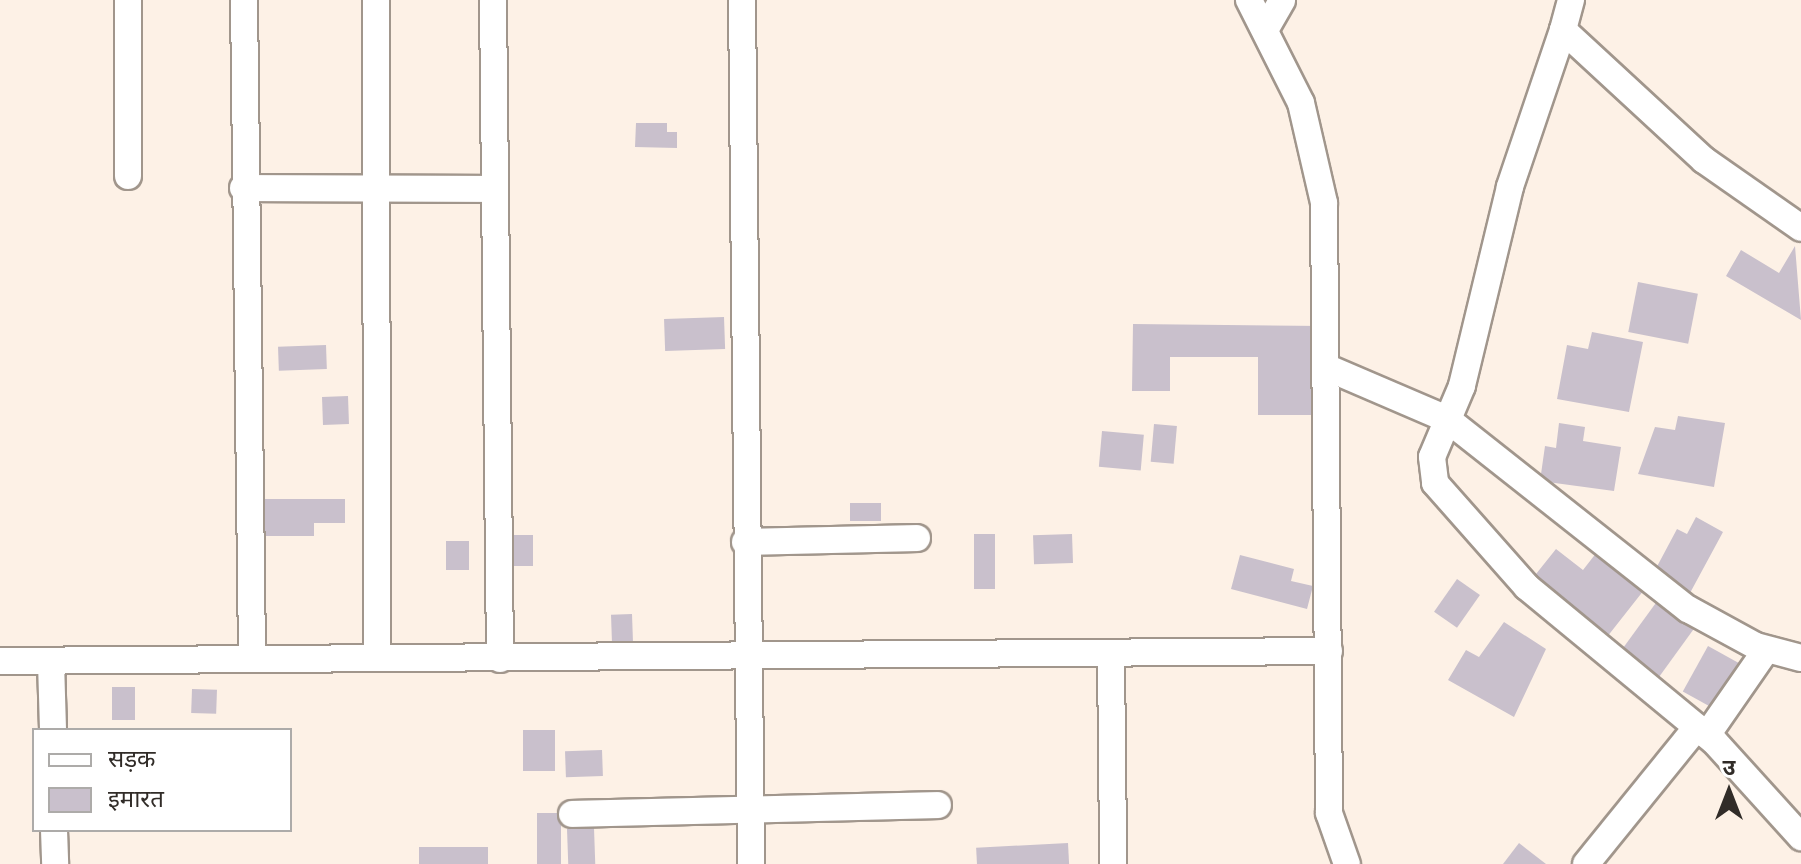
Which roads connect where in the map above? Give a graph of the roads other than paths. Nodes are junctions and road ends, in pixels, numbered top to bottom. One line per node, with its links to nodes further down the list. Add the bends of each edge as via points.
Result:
1 (128, 0): 11 (street)
2 (244, 0): 12 (street)
3 (376, 0): 13 (street)
4 (493, 0): 14 (street)
5 (742, 0): 19 (street)
6 (1249, 0): 9 (street)
7 (1282, 0): 9 (street)
8 (1571, 0): 10 (street)
9 (1265, 30): 16 (street, via 1301,103 1319,169)
10 (1563, 30): 15 (street, via 1704,160); 17 (street, via 1526,133 1474,344)
11 (128, 176)
12 (243, 188): 13 (street); 24 (street)
13 (376, 189): 14 (street); 23 (street)
14 (495, 189): 26 (street)
15 (1801, 228)
16 (1328, 368): 17 (street); 21 (street)
17 (1447, 419): 20 (street, via 1688,609); 31 (street, via 1432,457 1441,494 1527,587)
18 (917, 538): 19 (street)
19 (745, 542): 27 (street)
20 (1766, 650): 25 (street); 31 (street)
21 (1329, 651): 22 (street); 40 (street, via 1329,813)
22 (1111, 656): 27 (street); 39 (street)
23 (377, 657): 24 (street); 26 (street)
24 (252, 658): 29 (street)
25 (1801, 658)
26 (500, 659): 27 (street)
27 (746, 659): 33 (street)
28 (0, 661): 29 (street)
29 (51, 662): 30 (street)
30 (53, 728)
31 (1702, 731): 36 (street); 41 (street)
32 (938, 805): 33 (street)
33 (750, 810): 34 (street); 38 (street)
34 (572, 814)
35 (54, 832): 37 (street)
36 (1801, 837)
37 (55, 864)
38 (751, 864)
39 (1113, 864)
40 (1347, 864)
41 (1586, 864)

